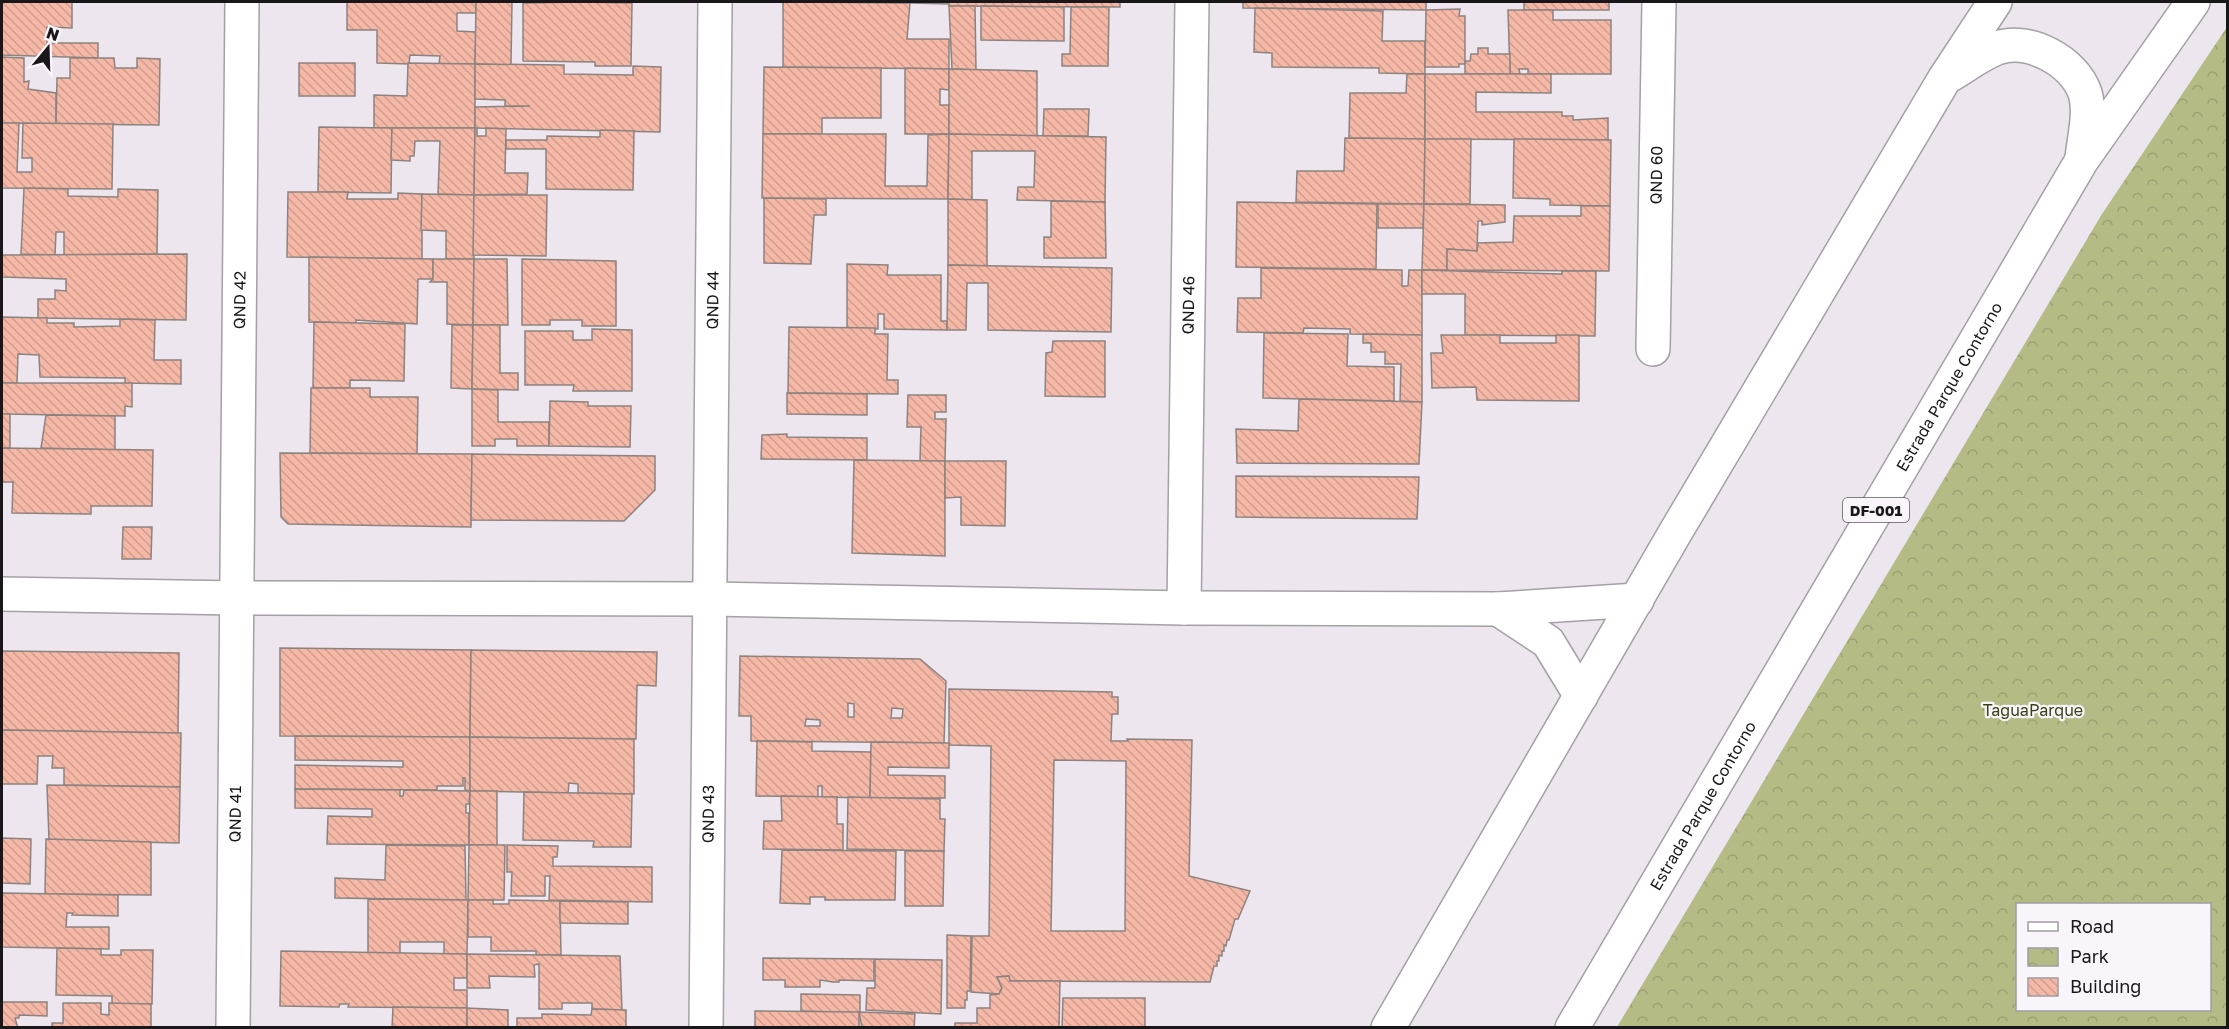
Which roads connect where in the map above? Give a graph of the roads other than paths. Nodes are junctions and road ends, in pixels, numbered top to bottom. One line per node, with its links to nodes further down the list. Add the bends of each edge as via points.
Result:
1 (242, 2): 11 (main road, QND 42)
2 (716, 2): 12 (main road, QND 44)
3 (1192, 2): 14 (main road, QND 46)
4 (1659, 2): 9 (main road, QND 60)
5 (1995, 2): 7 (main road)
6 (2193, 2): 8 (main road, Estrada Parque Contorno / DF-001)
7 (1945, 78): 8 (main road, via 1986,52 2008,45 2037,50 2053,58 2076,76 2085,92); 13 (main road)
8 (2082, 160): 20 (main road, Estrada Parque Contorno / DF-001)
9 (1653, 349)
10 (2, 594): 11 (main road)
11 (237, 598): 12 (main road); 17 (main road, QND 41)
12 (710, 599): 14 (main road); 18 (main road, QND 43)
13 (1637, 600): 15 (main road); 16 (main road)
14 (1184, 608): 15 (main road)
15 (1498, 609): 16 (main road, via 1548,642)
16 (1581, 696): 19 (main road)
17 (233, 1028)
18 (706, 1028)
19 (1388, 1028)
20 (1572, 1028)

